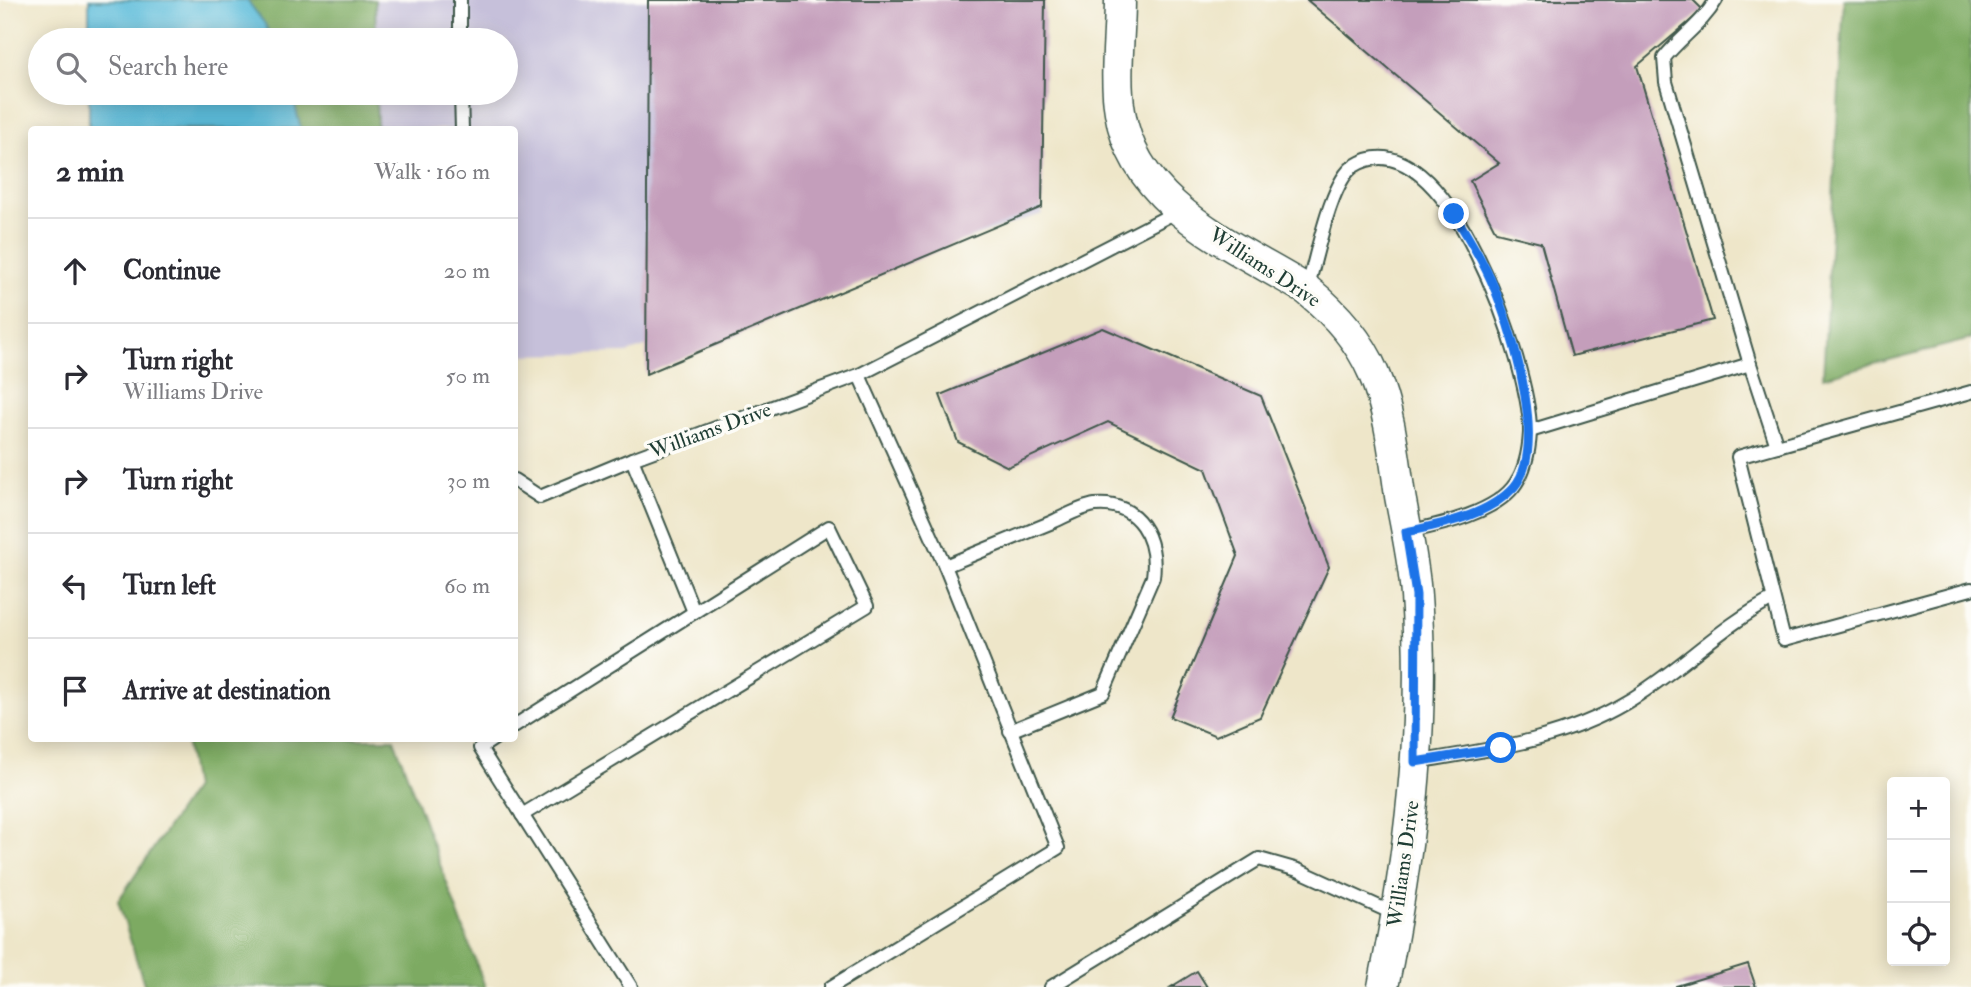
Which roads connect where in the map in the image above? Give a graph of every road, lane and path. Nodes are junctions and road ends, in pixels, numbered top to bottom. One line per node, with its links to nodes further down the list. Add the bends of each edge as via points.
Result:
1 (460, 0): 4 (lane)
2 (1120, 0): 7 (street, Williams Drive, via 1122,125 1135,159)
3 (1716, 0): 9 (lane, via 1707,17 1664,58 1666,82)
4 (460, 28)
5 (461, 105): 6 (lane)
6 (462, 126)
7 (1178, 211): 8 (street, Williams Drive); 10 (lane, Williams Drive)
8 (1307, 290): 12 (lane, via 1344,176 1353,166 1384,159 1408,168 1438,194 1480,257 1515,355); 16 (street, Williams Drive, via 1351,335 1372,370 1386,408)
9 (1750, 364): 12 (lane); 13 (lane)
10 (859, 375): 14 (lane, Williams Drive); 17 (lane)
11 (1971, 391): 13 (lane)
12 (1530, 431): 16 (lane, via 1525,467 1514,486 1494,502 1455,521)
13 (1777, 446): 19 (lane, via 1738,457)
14 (632, 459): 15 (lane, Williams Drive, via 540,497); 20 (lane)
15 (518, 483)
16 (1406, 532): 24 (street, Williams Drive, via 1416,595)
17 (945, 566): 22 (lane); 22 (lane, via 1093,505 1124,510 1151,536 1156,559 1153,577 1103,693)
18 (1971, 589): 19 (lane, via 1784,640)
19 (1773, 599): 24 (lane, via 1626,703 1582,724 1501,748)
20 (694, 612): 21 (lane); 25 (lane, via 829,527 867,606)
21 (518, 723)
22 (1010, 731): 28 (lane, via 1058,848)
23 (489, 742): 25 (lane, via 480,748)
24 (1415, 762): 26 (street, Williams Drive)
25 (522, 815): 27 (lane)
26 (1398, 915): 29 (lane, via 1298,870 1259,859); 30 (street, Williams Drive)
27 (631, 987)
28 (831, 987)
29 (1051, 987)
30 (1383, 987)

